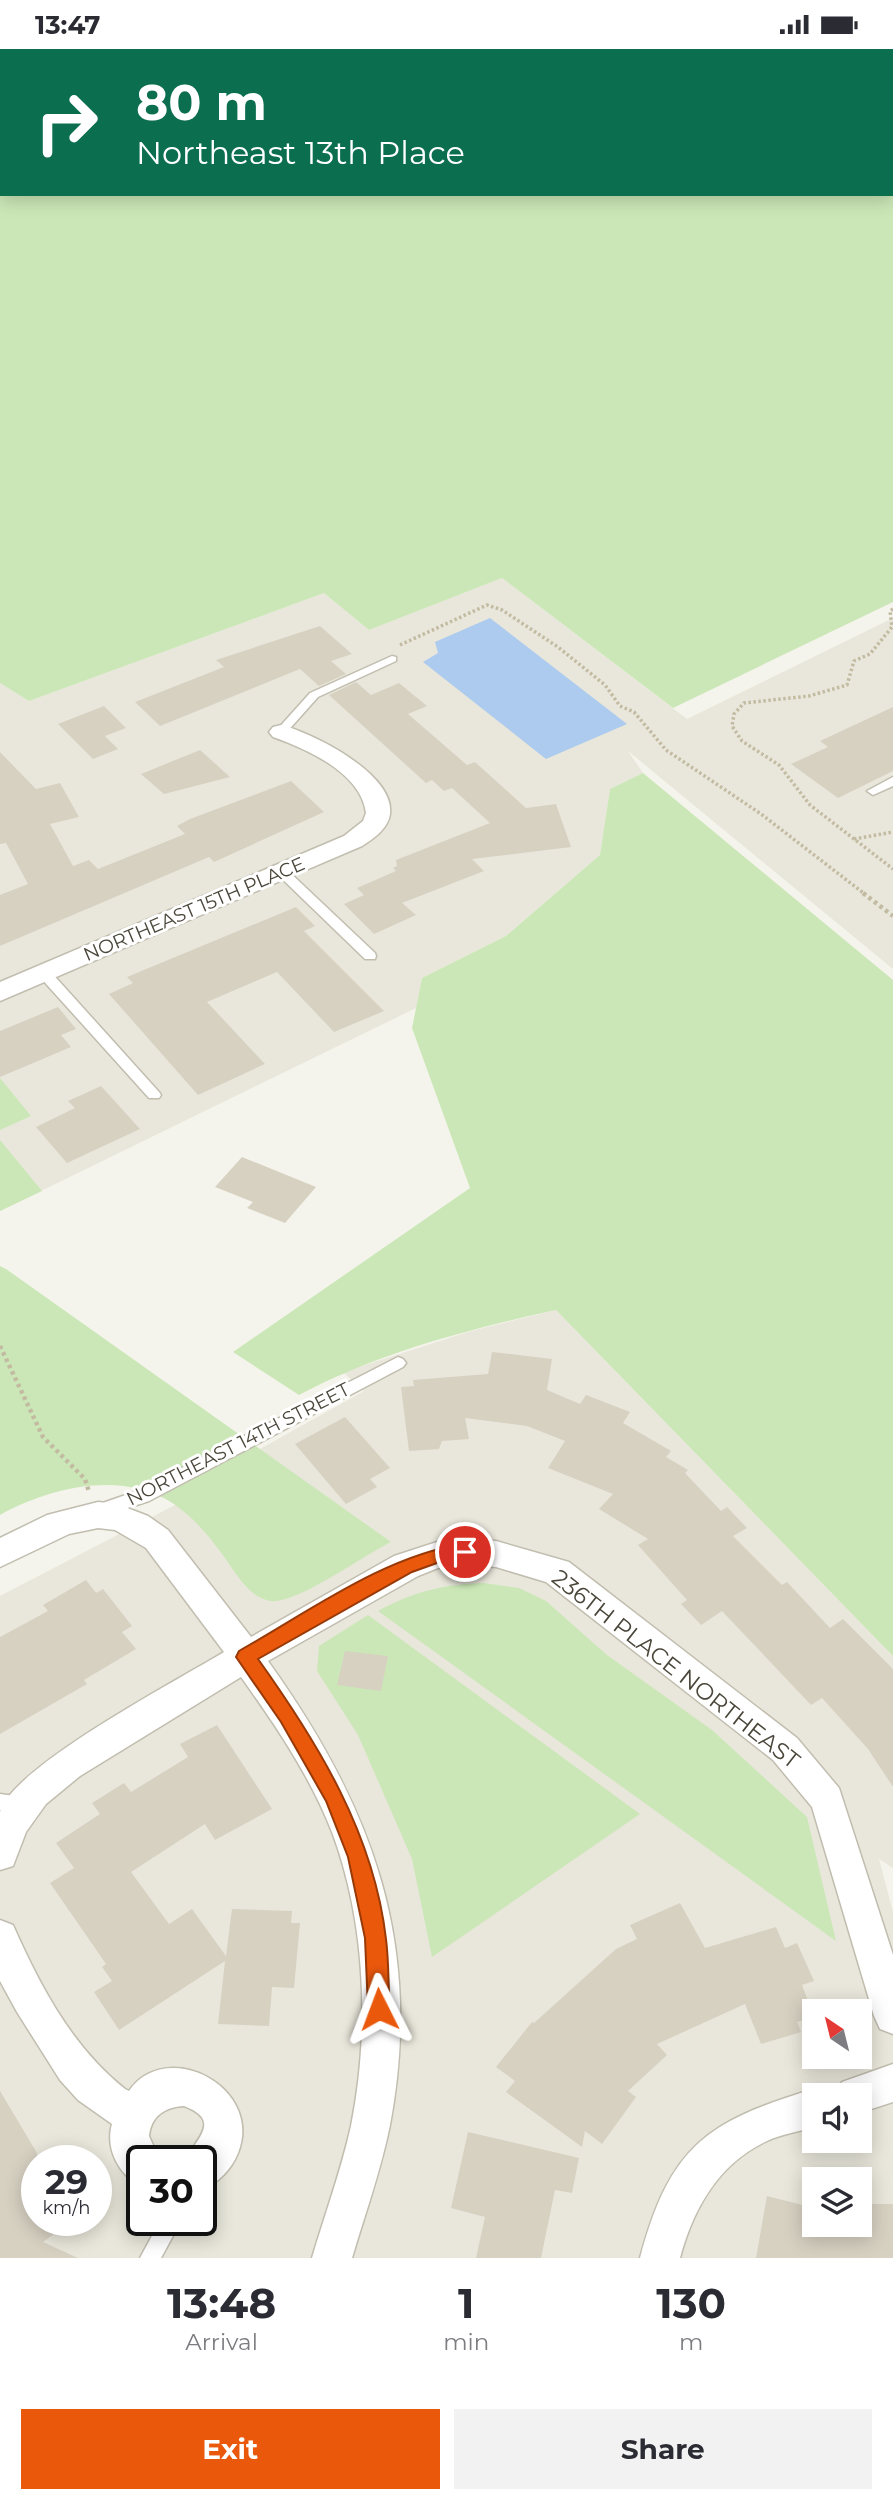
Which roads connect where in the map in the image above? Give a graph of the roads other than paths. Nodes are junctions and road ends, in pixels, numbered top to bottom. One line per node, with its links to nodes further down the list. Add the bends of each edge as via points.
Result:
1 (393, 659): 2 (lane, via 314,695)
2 (281, 732): 5 (street, NORTHEAST 15TH PLACE, via 323,749 377,799 379,815 370,829 353,841)
3 (893, 781): 4 (lane)
4 (873, 791)
5 (281, 871): 6 (lane); 7 (street, NORTHEAST 15TH PLACE)
6 (370, 956)
7 (44, 973): 8 (street, NORTHEAST 15TH PLACE); 9 (lane)
8 (0, 992)
9 (154, 1095)
10 (398, 1363): 11 (lane, NORTHEAST 14TH STREET, via 143,1496)
11 (95, 1513): 12 (street, NORTHEAST 14TH STREET, via 45,1530); 13 (street, via 128,1519 156,1539)
12 (0, 1554)
13 (245, 1657): 14 (street, 236TH PLACE NORTHEAST); 17 (street, 236TH PLACE NORTHEAST, via 405,1566 437,1555 496,1554 557,1572 785,1749 827,1799); 26 (street, via 288,1716 334,1798 358,1857 376,1938 380,2032 373,2111)
14 (13, 1803): 15 (street, 236TH PLACE NORTHEAST)
15 (0, 1853)
16 (0, 1937): 21 (street, via 5,1954 74,2069 95,2090)
17 (893, 2016)
18 (893, 2083): 19 (street)
19 (872, 2090)
20 (802, 2112): 27 (street, via 755,2127 720,2150 694,2175 666,2233)
21 (134, 2115): 22 (street); 23 (street, via 158,2091 182,2087 205,2092 223,2117 224,2133)
22 (131, 2145)
23 (217, 2152)
24 (162, 2236): 25 (lane)
25 (150, 2258)
26 (332, 2258)
27 (660, 2258)

